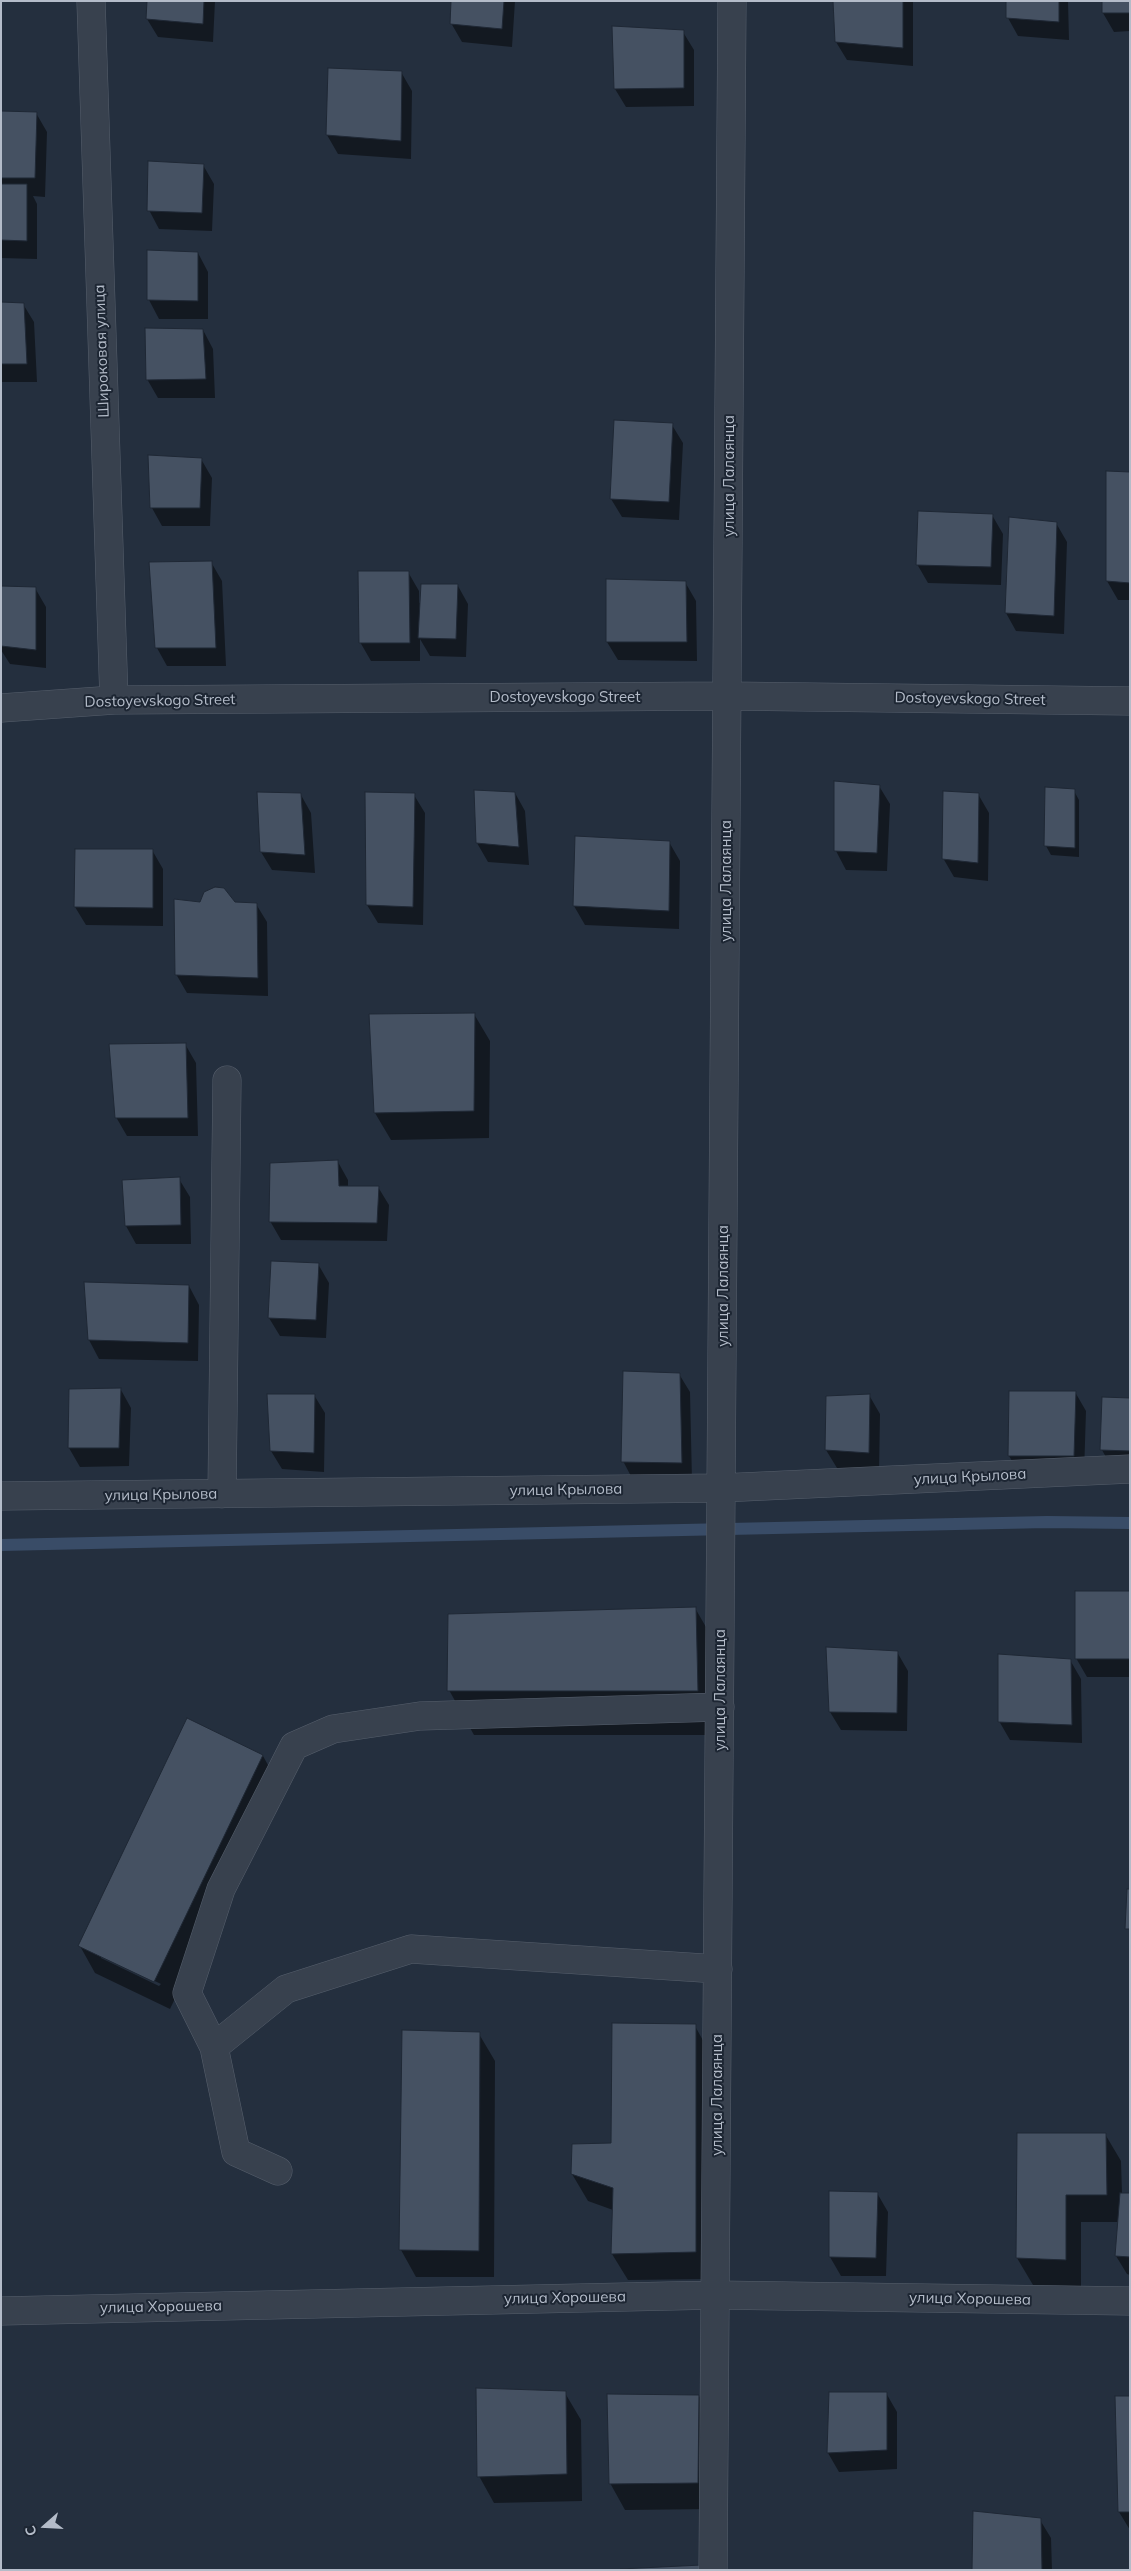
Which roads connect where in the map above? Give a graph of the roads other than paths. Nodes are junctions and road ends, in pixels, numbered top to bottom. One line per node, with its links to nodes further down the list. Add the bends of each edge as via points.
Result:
1 (91, 1): 4 (street, Широковая улица)
2 (732, 1): 3 (street, улица Лалаянца)
3 (727, 696): 4 (street, Dostoyevskogo Street); 5 (street, Dostoyevskogo Street); 9 (street, улица Лалаянца)
4 (114, 700): 6 (street, Dostoyevskogo Street)
5 (1130, 701)
6 (1, 708)
7 (227, 1080): 10 (street)
8 (1130, 1469): 9 (street, улица Крылова)
9 (721, 1488): 10 (street, улица Крылова); 12 (street, улица Лалаянца)
10 (222, 1494): 11 (street, улица Крылова)
11 (1, 1496)
12 (720, 1707): 13 (street, улица Лалаянца); 14 (street, via 420,1716 333,1730 294,1746 221,1889 187,1993)
13 (718, 1969): 14 (street, via 412,1949 286,1989); 16 (street, улица Лалаянца)
14 (214, 2047): 15 (street, via 236,2152)
15 (278, 2171)
16 (715, 2295): 17 (street, улица Хорошева); 18 (street, улица Хорошева); 19 (street, улица Лалаянца)
17 (1130, 2301)
18 (1, 2311)
19 (713, 2570)

